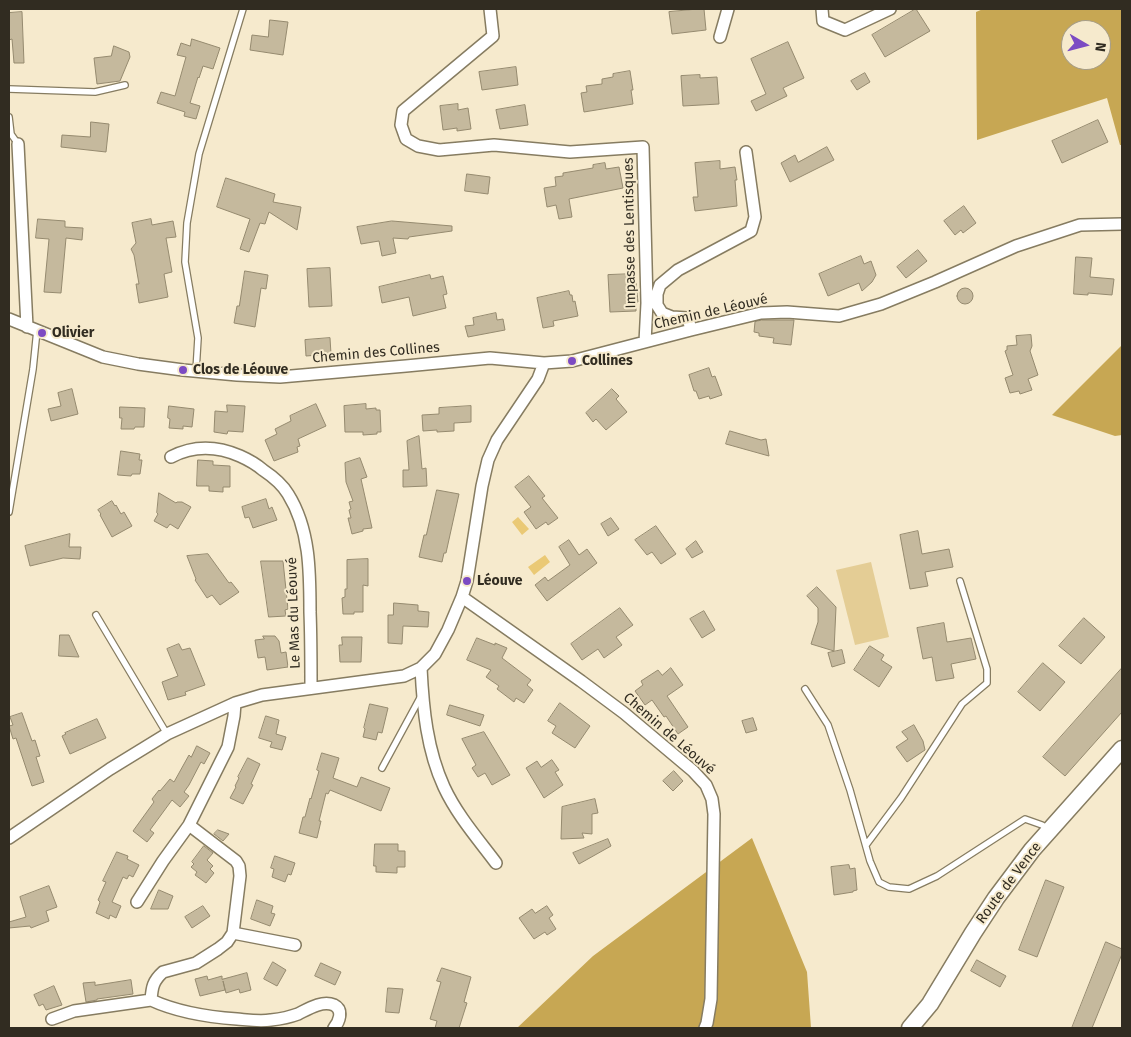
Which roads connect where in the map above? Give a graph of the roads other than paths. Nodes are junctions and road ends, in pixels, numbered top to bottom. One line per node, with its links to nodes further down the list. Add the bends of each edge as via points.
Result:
1 (243, 9): 18 (lane, via 199,154 187,223 186,262 198,338)
2 (490, 9): 16 (street, Impasse des Lentisques, via 493,36 403,111 401,125 406,139 418,146 439,150 494,144 570,152 643,147)
3 (728, 9): 6 (street)
4 (822, 9): 5 (street, via 823,21 845,30)
5 (890, 9)
6 (720, 37)
7 (125, 85): 8 (lane, via 95,92)
8 (9, 89)
9 (9, 117): 10 (lane, via 11,134)
10 (18, 144): 14 (street)
11 (746, 152): 15 (street, via 755,217 751,231 678,270 660,285 657,294 657,305 662,313 688,318)
12 (1122, 224): 15 (street, Chemin de Léouvé, via 1080,225 1016,246 881,304 839,316 761,313)
13 (9, 319): 14 (street, Chemin des Collines)
14 (32, 329): 18 (street, Chemin des Collines, via 103,357); 20 (lane, via 33,369)
15 (691, 330): 16 (street, Chemin de Léouvé)
16 (645, 342): 17 (street, Chemin de Léouvé, via 572,361)
17 (544, 363): 18 (street, Chemin des Collines, via 490,358 280,376); 22 (street, via 488,460)
18 (196, 371)
19 (171, 457): 25 (street, Le Mas du Léouvé, via 183,450 204,447 230,451 250,460 287,492 298,515 310,574)
20 (9, 512)
21 (960, 581): 35 (lane, via 987,669 987,683 962,704)
22 (462, 597): 24 (street, via 435,654); 43 (street, Chemin de Léouvé, via 624,713 706,785 714,814 710,999)
23 (96, 615): 29 (lane)
24 (421, 668): 25 (street, via 404,676); 27 (street)
25 (311, 688): 28 (street)
26 (806, 689): 35 (lane, via 828,725)
27 (423, 694): 31 (lane); 36 (street, via 431,751 444,787 458,812)
28 (234, 703): 29 (street); 32 (street, via 228,748)
29 (167, 734): 34 (street)
30 (1122, 749): 33 (main road, Route de Vence)
31 (382, 768)
32 (189, 825): 37 (street); 38 (street, via 236,860 239,866)
33 (1050, 830): 35 (lane, via 1025,819 937,876 909,889 889,887 879,882); 44 (main road, Route de Vence, via 996,898 930,1004)
34 (9, 838)
35 (866, 845)
36 (496, 863)
37 (137, 902)
38 (233, 933): 39 (street); 40 (street, via 218,949 196,964 163,972 154,981)
39 (295, 945)
40 (151, 1000): 41 (street, via 74,1010); 42 (street, via 211,1017 259,1021 329,1004 336,1006 340,1014)
41 (52, 1019)
42 (334, 1028)
43 (704, 1028)
44 (910, 1028)

